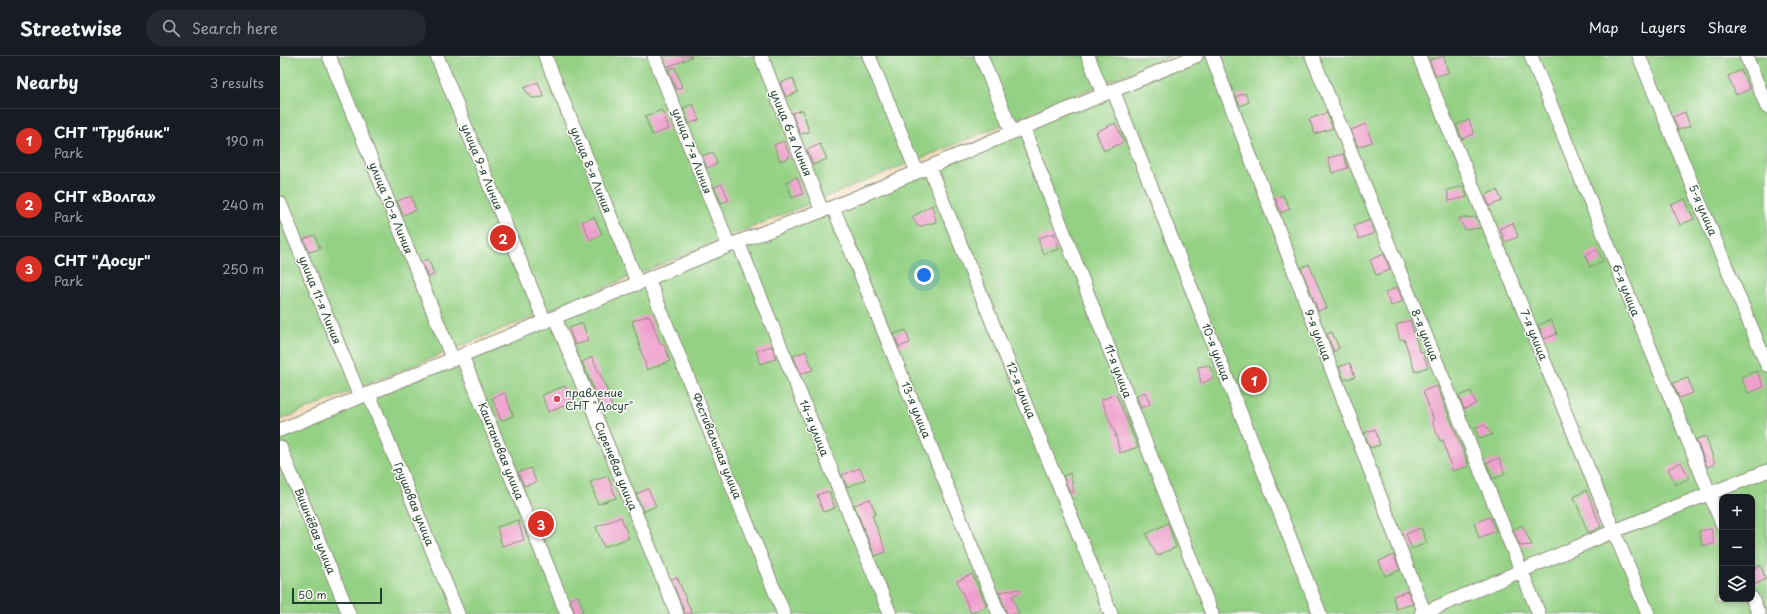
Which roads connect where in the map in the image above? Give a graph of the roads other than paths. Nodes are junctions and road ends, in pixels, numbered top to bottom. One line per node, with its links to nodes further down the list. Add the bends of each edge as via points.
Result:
1 (329, 56): 25 (street, улица 10-я Линия)
2 (437, 56): 24 (street, улица 9-я Линия)
3 (545, 56): 23 (street, улица 8-я Линия)
4 (654, 56): 22 (street, улица 7-я Линия)
5 (761, 56): 21 (street, улица 6-я Линия)
6 (870, 56): 19 (street, 12-я улица)
7 (981, 56): 18 (street, 11-я улица)
8 (1088, 56): 16 (street, 10-я улица)
9 (1194, 56): 16 (street)
10 (1212, 56): 46 (street, 9-я улица)
11 (1312, 56): 34 (street, 8-я улица)
12 (1419, 56): 33 (street, 7-я улица)
13 (1531, 56): 31 (street, 6-я улица)
14 (1639, 56): 26 (street, 5-я улица)
15 (1746, 56): 17 (street)
16 (1108, 92): 18 (street); 45 (street, 10-я улица)
17 (1767, 107)
18 (1018, 130): 19 (street); 44 (street, 11-я улица)
19 (923, 169): 21 (street); 43 (street, 12-я улица)
20 (280, 203): 27 (street, улица 11-я Линия)
21 (827, 209): 22 (street); 42 (street, 13-я улица)
22 (733, 244): 23 (street); 41 (street, 14-я улица)
23 (643, 281): 24 (street); 40 (street, Фестивальная улица)
24 (550, 320): 25 (street); 39 (street, Сиреневая улица)
25 (457, 358): 27 (street); 38 (street, Каштановая улица)
26 (1767, 365)
27 (364, 396): 28 (street); 37 (street, Грушовая улица)
28 (280, 430)
29 (280, 447): 36 (street, Вишнёвая улица)
30 (1767, 471): 31 (street)
31 (1710, 493): 32 (street, 6-я улица); 33 (street)
32 (1719, 516)
33 (1614, 531): 34 (street); 48 (street, 7-я улица)
34 (1521, 571): 46 (street); 47 (street, 8-я улица)
35 (1754, 602): 49 (street)
36 (349, 614)
37 (458, 614)
38 (567, 614)
39 (677, 614)
40 (784, 614)
41 (890, 614)
42 (999, 614)
43 (1112, 614)
44 (1212, 614)
45 (1320, 614)
46 (1423, 614)
47 (1539, 614)
48 (1648, 614)
49 (1758, 614)

